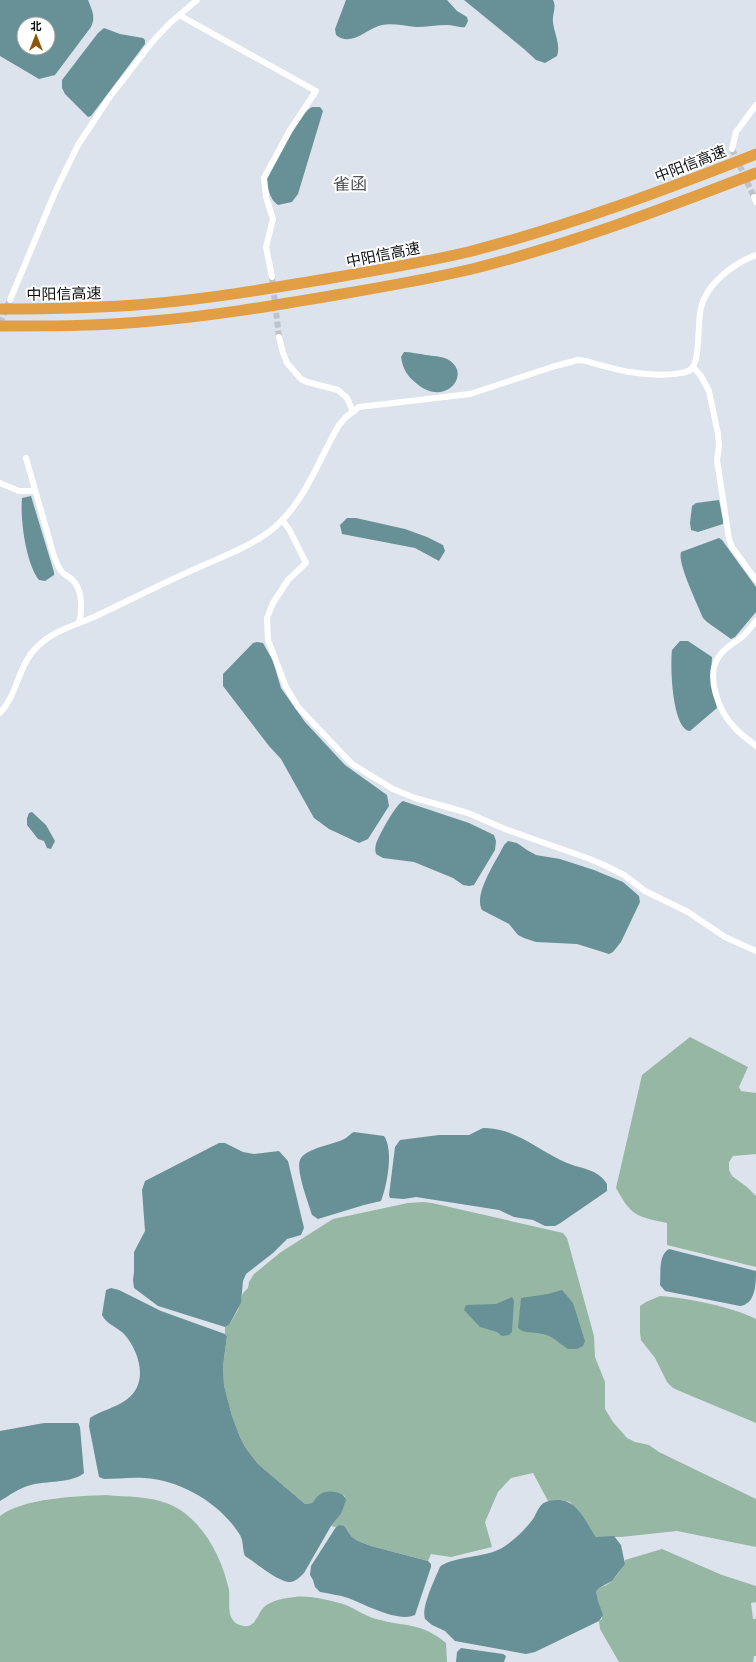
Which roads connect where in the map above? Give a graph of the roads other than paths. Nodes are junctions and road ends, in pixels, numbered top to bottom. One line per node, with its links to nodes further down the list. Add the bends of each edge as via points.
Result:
1 (197, 0): 2 (street)
2 (179, 15): 8 (street, via 316,91 290,130 264,178 266,197 273,218 266,247); 9 (street, via 153,41 78,145)
3 (756, 105): 4 (street, via 736,132)
4 (732, 149)
5 (756, 154): 10 (highway, 中阳信高速, via 601,211 500,243 439,258 288,286 181,301 100,307)
6 (756, 173): 11 (highway, via 512,258 442,275 284,304 183,318 94,325)
7 (756, 255): 13 (street, via 733,266 705,298 700,314 697,358)
8 (272, 277)
9 (10, 300)
10 (0, 309)
11 (0, 326)
12 (279, 337): 14 (street, via 287,363 301,379 338,390 347,398)
13 (693, 367): 14 (street, via 690,371 680,373 640,374 578,360 470,394 359,407); 19 (street, via 709,391 718,434 717,460 729,539)
14 (353, 412): 18 (street, via 339,425 304,491)
15 (26, 458): 17 (street)
16 (0, 483): 17 (street, via 19,491)
17 (35, 491): 21 (street, via 59,568 78,588 81,602)
18 (282, 520): 21 (street, via 267,533 249,543); 24 (street, via 306,563 288,580 275,599 267,618 268,640 286,687 298,707 352,764 393,789 415,798 468,813 505,830 606,866 624,875 645,891 688,912 725,937)
19 (756, 580)
20 (756, 621): 23 (street, via 743,637 720,654 714,668 713,680 722,711 734,728)
21 (79, 623): 22 (street, via 45,640 31,653 22,667 8,704)
22 (0, 714)
23 (756, 746)
24 (756, 951)

